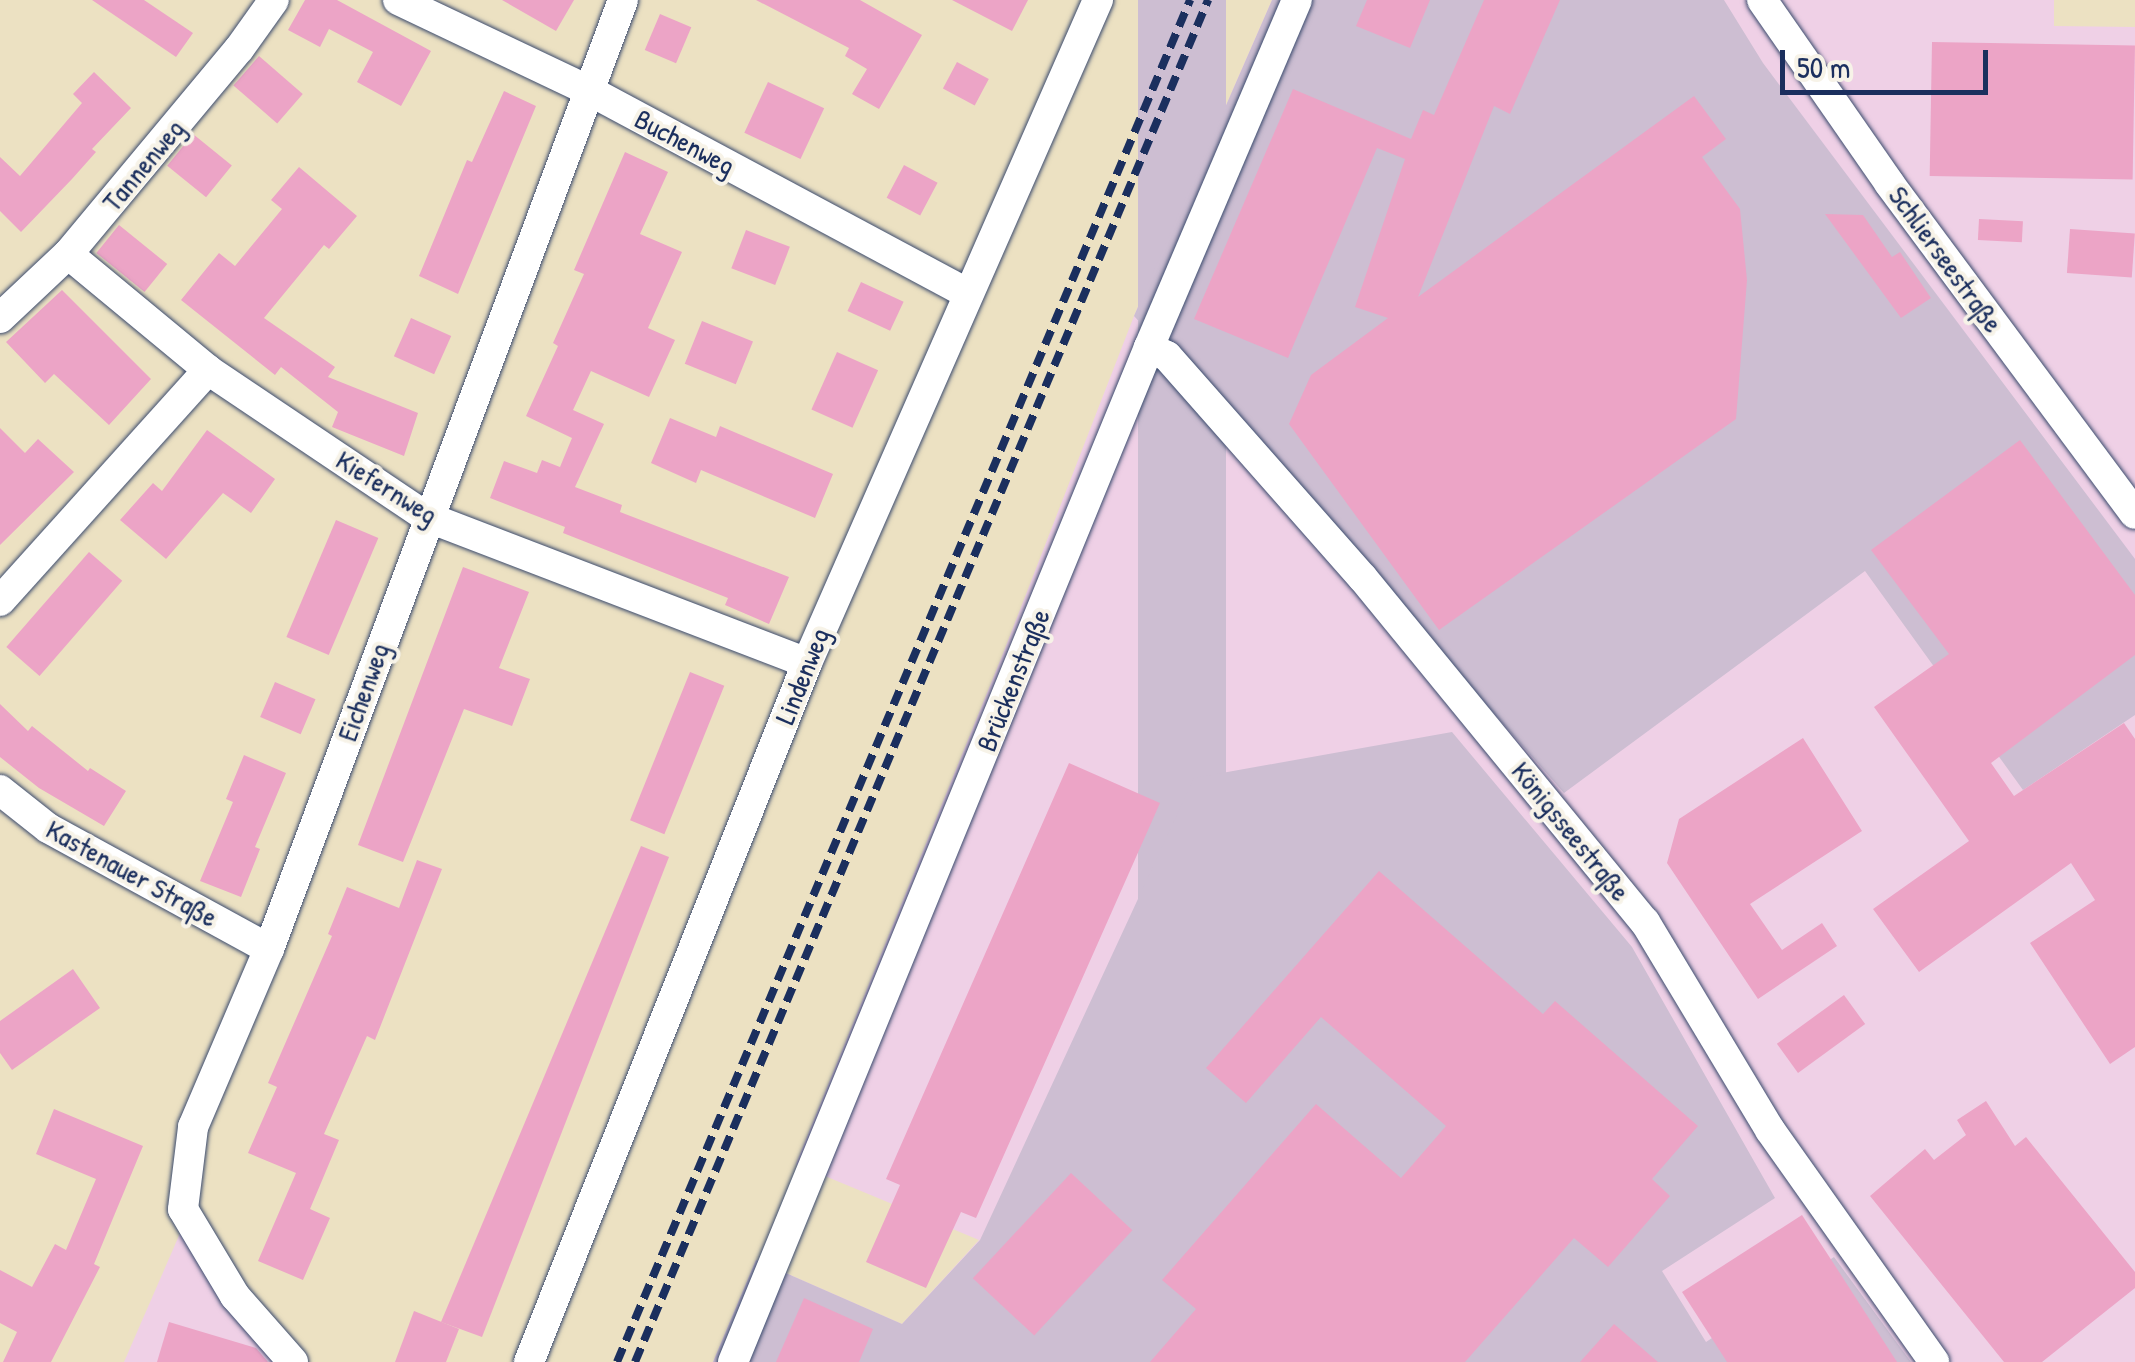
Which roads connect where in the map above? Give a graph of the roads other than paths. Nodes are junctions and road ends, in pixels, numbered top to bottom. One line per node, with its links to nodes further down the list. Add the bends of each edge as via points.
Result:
1 (274, 0): 8 (street, Tannenweg)
2 (398, 0): 7 (street, Buchenweg)
3 (623, 0): 7 (street, Eichenweg)
4 (1098, 0): 9 (street, Lindenweg)
5 (1298, 0): 11 (street, Brückenstraße)
6 (1762, 0): 13 (street, Schlierseestraße)
7 (592, 92): 9 (street, Buchenweg); 14 (street, Eichenweg)
8 (68, 254): 10 (street, Tannenweg); 12 (street, Kiefernweg)
9 (967, 293): 16 (street, Lindenweg)
10 (0, 318)
11 (1149, 347): 21 (street, Brückenstraße); 22 (street, Königsseestraße, via 1167,356 1363,578 1645,922 1770,1130)
12 (208, 370): 14 (street, Kiefernweg); 15 (street)
13 (2135, 514)
14 (428, 517): 16 (street, Kiefernweg); 18 (street, Eichenweg)
15 (0, 602)
16 (807, 663): 20 (street, Lindenweg)
17 (0, 790): 18 (street, Kastenauer Straße, via 48,828)
18 (270, 949): 19 (street, Eichenweg, via 194,1127 183,1209 236,1296)
19 (293, 1362)
20 (530, 1362)
21 (732, 1362)
22 (1934, 1362)

